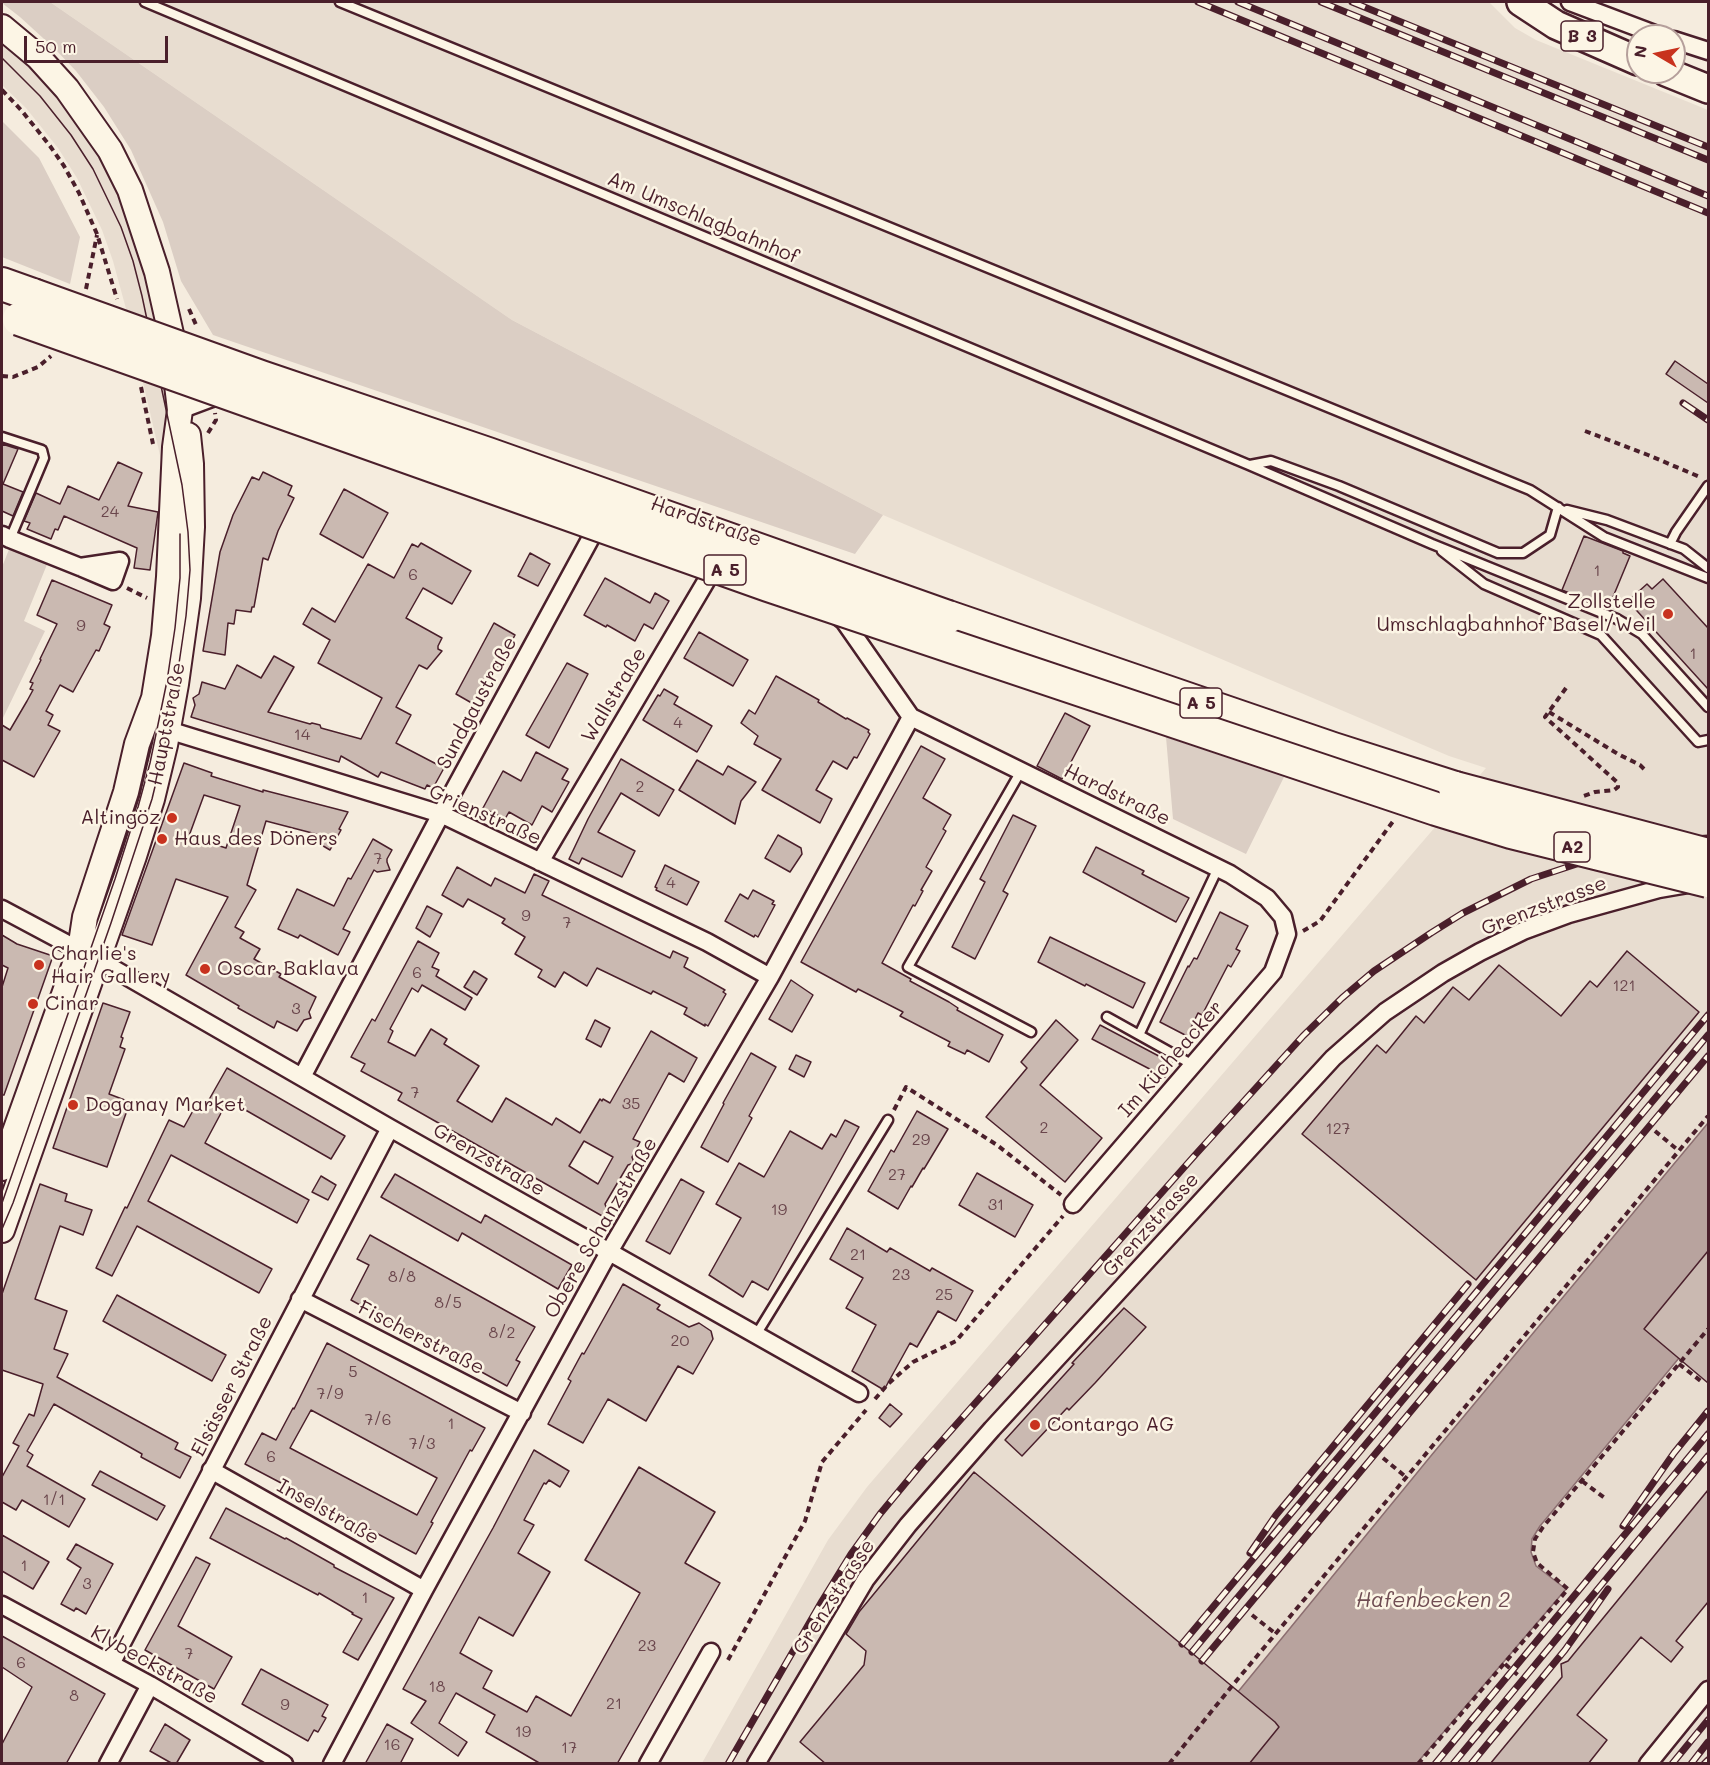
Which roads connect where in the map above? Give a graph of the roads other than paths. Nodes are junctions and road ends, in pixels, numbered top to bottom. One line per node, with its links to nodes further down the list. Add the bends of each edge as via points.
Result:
1 (145, 2): 16 (lane, Am Umschlagbahnhof)
2 (340, 2): 18 (lane, via 1519,485)
3 (1521, 2): 9 (main road, B 3, via 1556,25)
4 (1570, 2): 5 (street)
5 (1628, 24)
6 (2, 27): 14 (main road, Hauptstraße, via 38,57 67,89 110,150 130,190 157,272 171,334)
7 (1686, 44): 8 (street)
8 (1708, 51)
9 (1626, 56)
10 (1686, 80): 11 (main road)
11 (1708, 89)
12 (2, 284): 13 (highway, A 5)
13 (18, 309): 32 (highway, A 5, bridge, via 768,585)
14 (180, 410): 19 (street, Hardstraße, via 230,394 279,395); 29 (main road, Hauptstraße, via 187,426 191,464 192,527 186,616); 40 (main road, Hauptstraße, via 169,577 156,687 85,917)
15 (2, 437): 20 (lane, via 42,450 44,458)
16 (1249, 465): 18 (lane, via 1271,461 1498,553 1523,553 1551,536); 21 (lane, Am Umschlagbahnhof)
17 (1708, 486): 22 (lane)
18 (1557, 507): 22 (lane, via 1607,520); 25 (lane, via 1604,537)
19 (606, 509): 23 (street, Hardstraße); 33 (street, Sundgaustraße)
20 (6, 537): 26 (street)
21 (1432, 544): 27 (lane, via 1617,619 1642,634); 30 (lane, via 1484,584 1601,635 1698,742)
22 (1670, 544): 24 (lane, via 1684,549)
23 (725, 550): 28 (street, Hardstraße, via 759,561 844,621); 35 (street, Wallstraße)
24 (1708, 568)
25 (1708, 578)
26 (113, 581)
27 (1708, 707)
28 (910, 717): 31 (street, Hardstraße); 41 (street, Obere Schanzstraße)
29 (168, 730): 33 (street, Grienstraße); 40 (main road, Hauptstraße, via 142,831)
30 (1708, 740)
31 (1021, 771): 36 (street, Hardstraße); 43 (lane, via 908,967)
32 (1445, 799): 34 (highway, A2, bridge); 37 (highway, A2, bridge, via 1511,832)
33 (441, 814): 35 (street, Grienstraße); 46 (street, Sundgaustraße)
34 (1708, 855)
35 (540, 862): 41 (street, Grienstraße, via 707,942)
36 (1218, 868): 39 (street, Hardstraße, via 1267,898 1283,917); 44 (lane)
37 (1708, 882): 68 (street, Grenzstrasse, via 1625,898 1523,931 1429,982 1385,1012 1333,1058 908,1525 866,1578)
38 (2, 909): 40 (street, Grenzstraße)
39 (1287, 934): 45 (street, Im Kücheacker, via 1273,972)
40 (89, 955): 46 (street, Grenzstraße); 49 (main road, Hauptstraße); 51 (main road, Hauptstraße, via 73,1027)
41 (770, 977): 52 (street, Obere Schanzstraße)
42 (1107, 1017): 44 (lane)
43 (1031, 1032)
44 (1139, 1035): 45 (lane)
45 (1193, 1065): 50 (street, Im Kücheacker)
46 (302, 1077): 48 (street, Grenzstraße)
47 (888, 1120): 54 (lane)
48 (390, 1128): 52 (street, Grenzstraße); 53 (street, Elsässer Straße)
49 (2, 1168)
50 (1073, 1204)
51 (2, 1230)
52 (609, 1252): 54 (street, Grenzstraße); 56 (street, Obere Schanzstraße)
53 (300, 1299): 56 (street, Fischerstraße); 57 (street, Elsässer Straße)
54 (756, 1335): 55 (street, Grenzstraße)
55 (866, 1397)
56 (522, 1413): 58 (street, Obere Schanzstraße)
57 (211, 1470): 58 (street, Inselstraße); 61 (street, Elsässer Straße)
58 (424, 1590): 66 (street, Obere Schanzstraße)
59 (2, 1605): 61 (street, Klybeckstraße)
60 (711, 1652): 67 (street)
61 (111, 1664): 62 (street, Klybeckstraße)
62 (150, 1685): 64 (street); 65 (street, Klybeckstraße)
63 (1708, 1690): 69 (street)
64 (108, 1764)
65 (284, 1764)
66 (332, 1764)
67 (648, 1764)
68 (756, 1764)
69 (1648, 1764)

